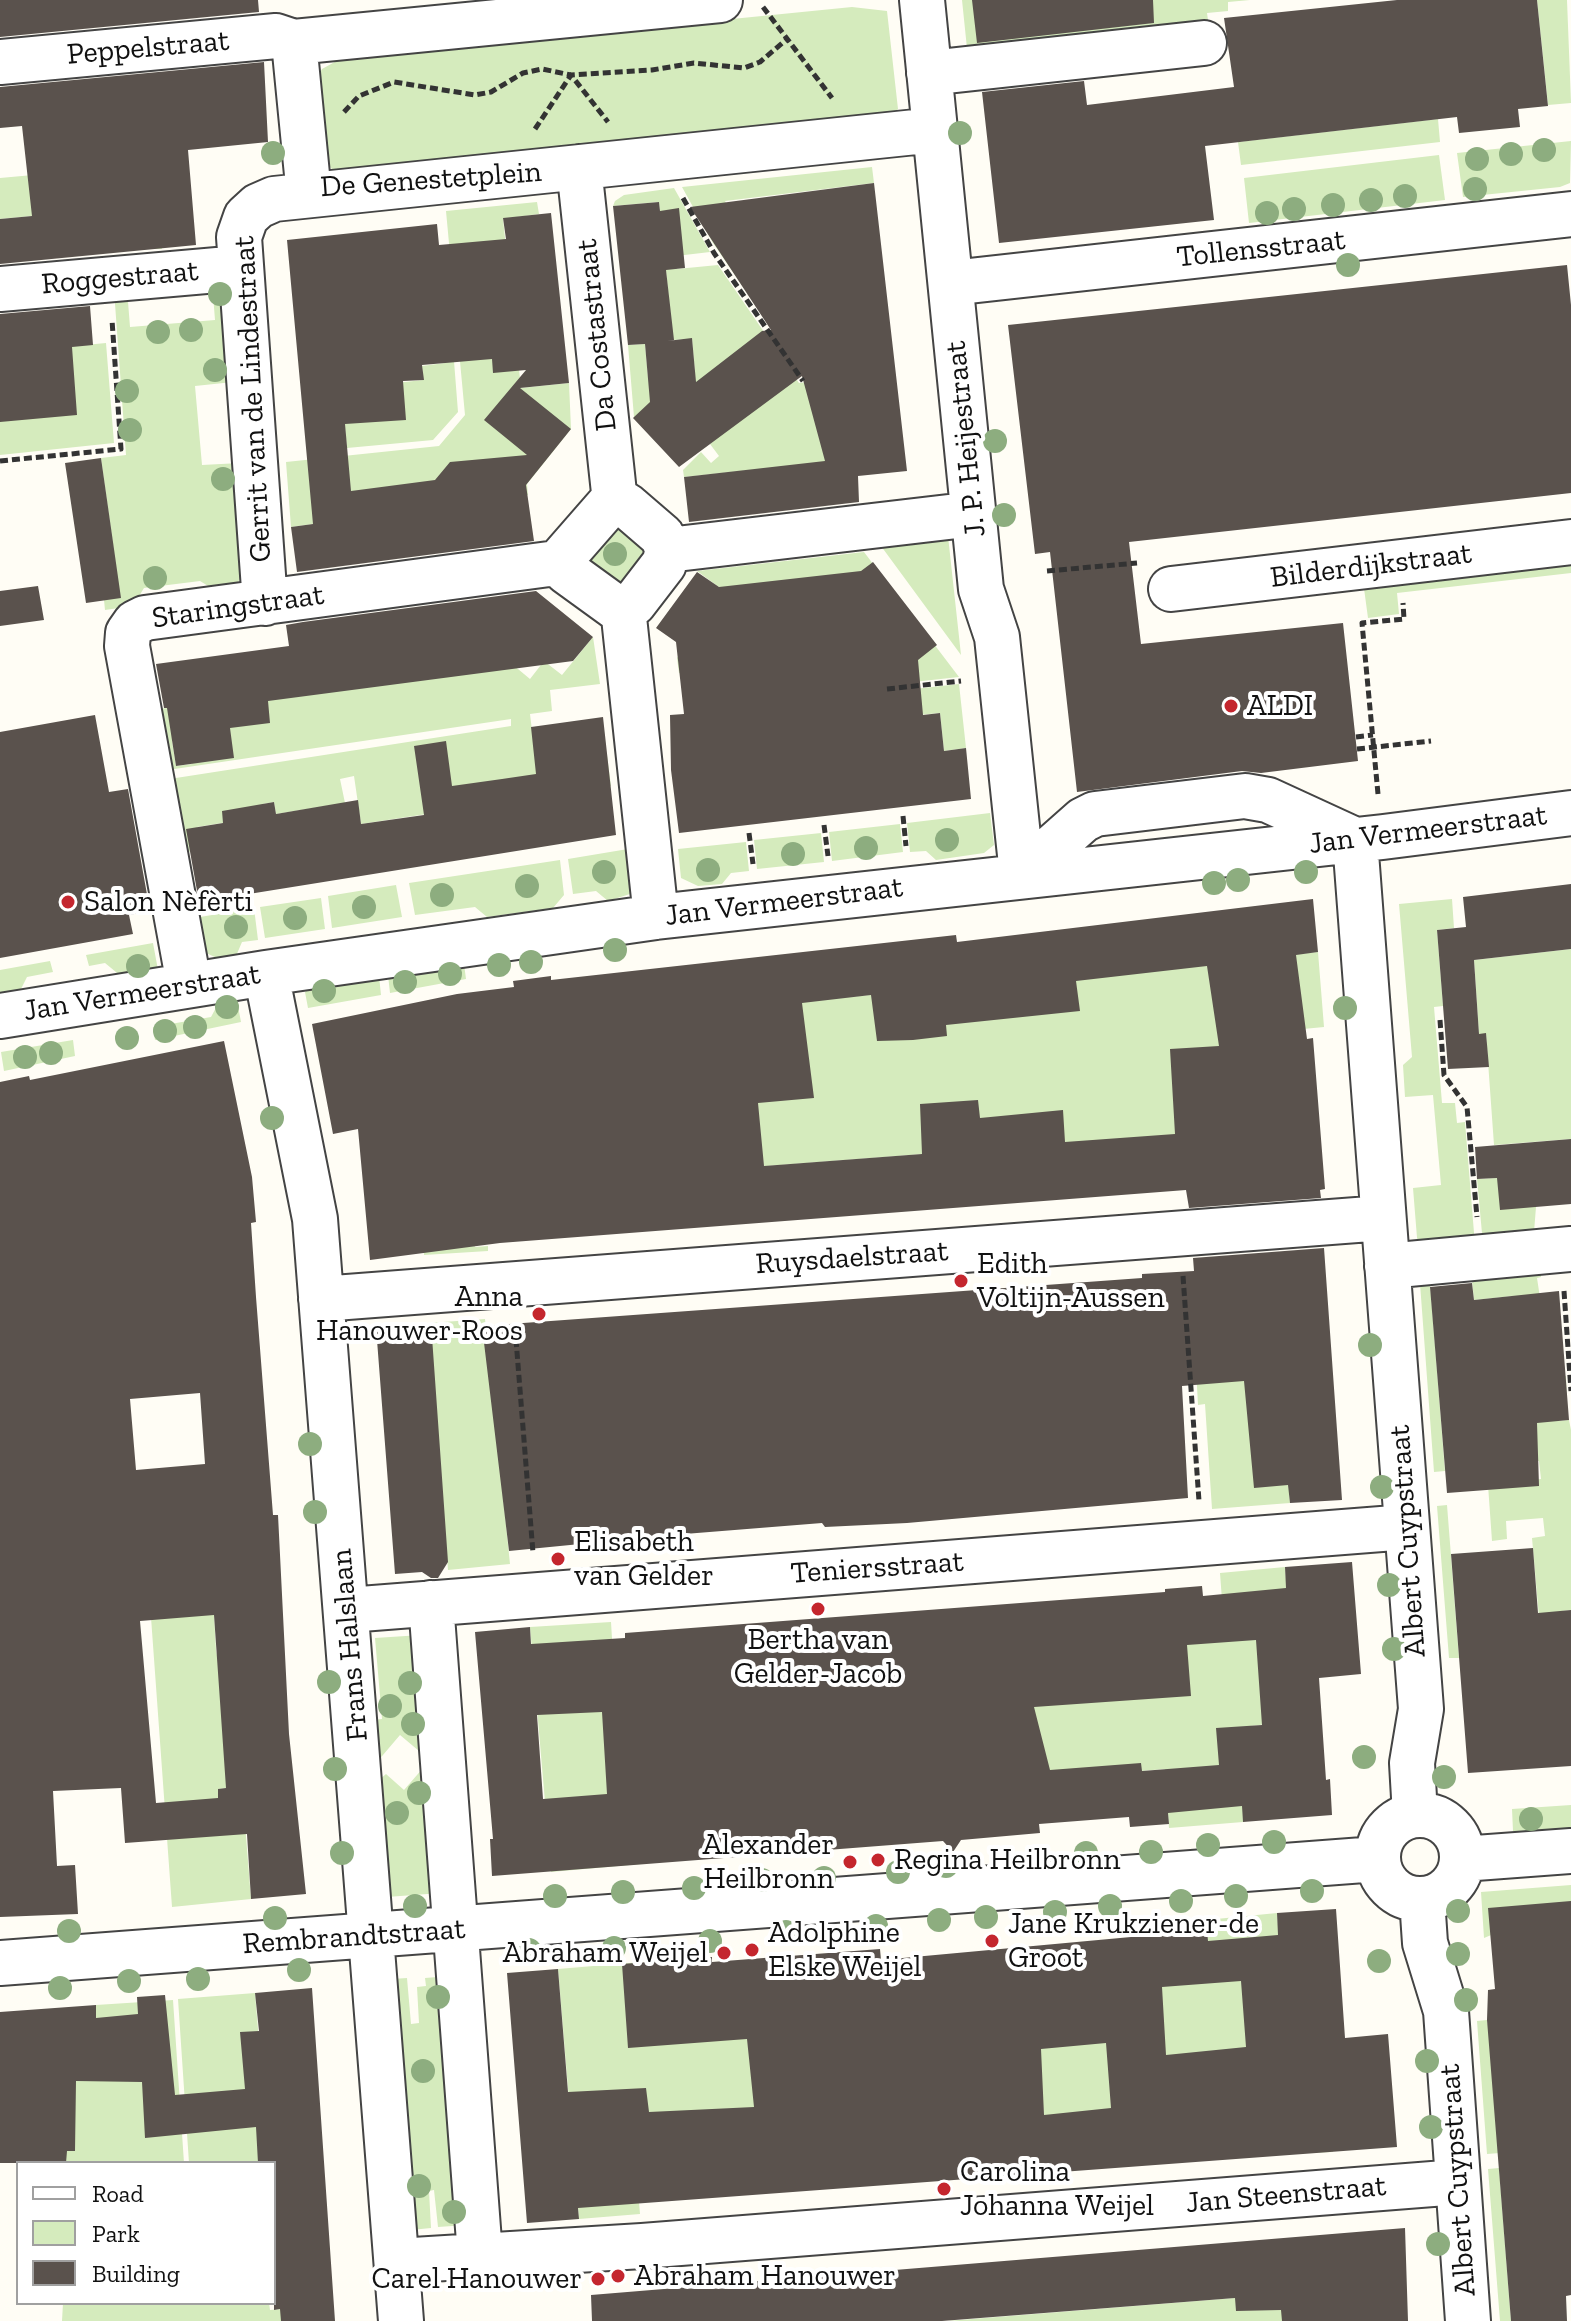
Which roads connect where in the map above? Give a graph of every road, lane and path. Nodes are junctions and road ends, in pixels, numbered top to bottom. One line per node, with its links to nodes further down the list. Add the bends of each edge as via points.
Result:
1 (720, 0): 4 (street)
2 (758, 0): 5 (path)
3 (922, 0): 9 (street, J. P. Heijestraat)
4 (561, 8): 6 (street)
5 (787, 39): 11 (path); 14 (path, via 744,68 694,63 571,75 542,69 475,95 410,82 379,86 359,96 336,120)
6 (294, 42): 8 (street, Peppelstraat, via 276,36); 14 (street, De Genestetplein)
7 (1204, 43): 9 (street)
8 (0, 62)
9 (929, 73): 10 (street, J. P. Heijestraat)
10 (935, 130): 11 (street, De Genestetplein); 18 (street, J. P. Heijestraat)
11 (862, 138): 12 (street, De Genestetplein)
12 (673, 157): 13 (street, De Genestetplein); 20 (path, via 676,184 698,227)
13 (579, 167): 14 (street, De Genestetplein); 22 (street, Da Costastraat)
14 (307, 182): 16 (street, Gerrit van de Lindestraat, via 251,211 239,237)
15 (1571, 214): 18 (street, Tollensstraat)
16 (240, 268): 17 (street, Roggestraat); 29 (street, Gerrit van de Lindestraat)
17 (108, 279): 19 (street, Roggestraat); 21 (path, via 121,449)
18 (951, 283): 23 (street, J. P. Heijestraat)
19 (0, 289)
20 (803, 381)
21 (0, 461)
22 (615, 502): 25 (street, via 626,505 662,536); 26 (street, via 566,550)
23 (974, 514): 25 (street); 48 (street, J. P. Heijestraat, via 981,589 997,637)
24 (1571, 542): 28 (street, Bilderdijkstraat)
25 (668, 550): 30 (street, via 664,564 634,603)
26 (564, 562): 29 (street, Staringstraat); 30 (street, via 567,572 611,606)
27 (1047, 571): 28 (path, via 1138,563)
28 (1171, 589)
29 (265, 603): 51 (street, Staringstraat, via 145,618 128,633)
30 (623, 608): 49 (street)
31 (1404, 619): 34 (path, via 1362,623)
32 (970, 680): 33 (path)
33 (887, 689)
34 (1373, 735): 35 (path); 37 (path)
35 (1356, 737)
36 (1431, 741): 37 (path)
37 (1374, 747): 38 (path); 39 (path)
38 (1357, 749)
39 (1379, 804)
40 (1571, 813): 44 (street, Jan Vermeerstraat)
41 (903, 816): 45 (path)
42 (824, 825): 46 (path)
43 (749, 833): 47 (path)
44 (1355, 840): 48 (street, Jan Vermeerstraat); 54 (street, Albert Cuypstraat)
45 (907, 855)
46 (829, 864)
47 (754, 873)
48 (1022, 874): 49 (street, Jan Vermeerstraat)
49 (656, 917): 50 (street, Jan Vermeerstraat)
50 (266, 973): 51 (street, Jan Vermeerstraat); 59 (street, Frans Halslaan, via 315,1219)
51 (189, 984): 52 (street, Jan Vermeerstraat)
52 (0, 1016)
53 (1440, 1020): 56 (path, via 1444,1075 1467,1107)
54 (1383, 1218): 57 (street, Albert Cuypstraat); 59 (street, Ruysdaelstraat)
55 (1566, 1250): 56 (street); 61 (path)
56 (1480, 1258): 57 (street)
57 (1387, 1266): 63 (street, Albert Cuypstraat)
58 (1183, 1274): 62 (path)
59 (321, 1299): 66 (street, Frans Halslaan)
60 (514, 1312): 64 (path)
61 (1571, 1391)
62 (1199, 1503)
63 (1407, 1527): 65 (street, Teniersstraat); 67 (street, Albert Cuypstraat, via 1421,1709 1412,1763)
64 (533, 1554)
65 (431, 1603): 66 (street, Teniersstraat); 72 (street)
66 (348, 1610): 73 (street, Frans Halslaan)
67 (1415, 1815): 69 (street, via 1389,1827); 70 (street, via 1434,1817 1451,1827)
68 (1571, 1851): 70 (street)
69 (1377, 1859): 71 (street, via 1382,1877 1394,1890); 72 (street, Rembrandtstraat)
70 (1462, 1859): 71 (street, via 1450,1887)
71 (1422, 1899): 75 (street, Albert Cuypstraat, via 1425,1943 1446,2011)
72 (456, 1929): 73 (street, Rembrandtstraat); 76 (street)
73 (372, 1935): 74 (street, Rembrandtstraat); 77 (street, Frans Halslaan)
74 (0, 1963)
75 (1458, 2182): 76 (street, Jan Steenstraat); 79 (street, Albert Cuypstraat)
76 (480, 2255): 77 (street, Jan Steenstraat)
77 (397, 2261): 78 (street, Frans Halslaan)
78 (401, 2321)
79 (1468, 2321)

